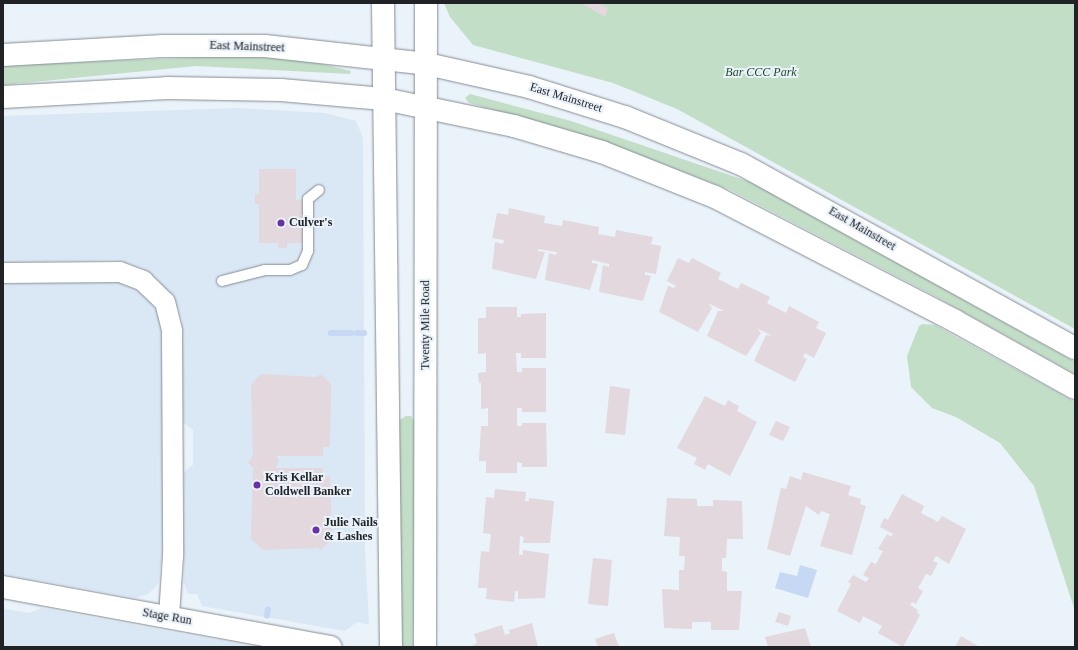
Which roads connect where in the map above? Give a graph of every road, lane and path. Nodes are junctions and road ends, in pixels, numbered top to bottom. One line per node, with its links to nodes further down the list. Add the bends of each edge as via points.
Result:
1 (383, 3): 4 (main road)
2 (426, 3): 5 (main road, Twenty Mile Road)
3 (3, 55): 4 (main road, East Mainstreet, via 228,45)
4 (385, 58): 5 (main road, East Mainstreet); 7 (main road)
5 (427, 64): 8 (main road, Twenty Mile Road); 12 (main road, East Mainstreet, via 566,97 711,150 797,192)
6 (3, 97): 7 (main road, via 198,88 281,90)
7 (384, 99): 8 (main road); 17 (main road)
8 (426, 106): 13 (main road, via 514,126 580,145 715,197 955,321); 18 (main road, Twenty Mile Road, via 426,380 422,585)
9 (319, 190): 11 (lane, via 308,199 308,251 302,265 290,270 265,270)
10 (3, 273): 15 (street, via 120,272 143,281 165,302 172,331 173,556)
11 (222, 281)
12 (1075, 348)
13 (1075, 388)
14 (3, 587): 15 (main road, Stage Run)
15 (169, 617): 16 (main road, Stage Run)
16 (331, 647)
17 (391, 647)
18 (425, 647)

